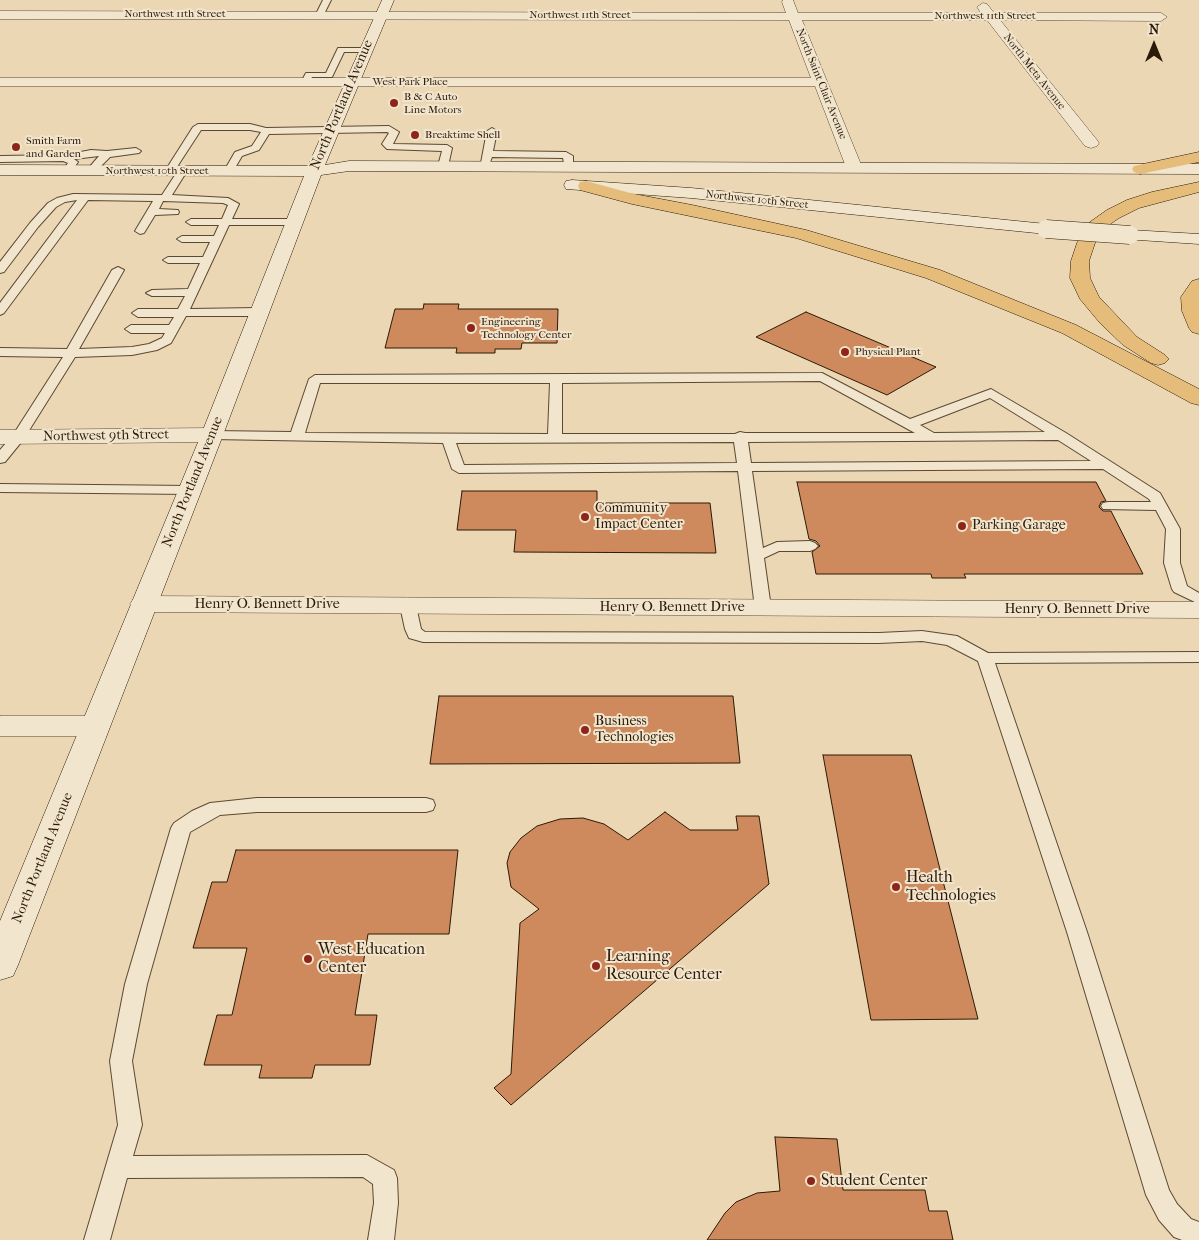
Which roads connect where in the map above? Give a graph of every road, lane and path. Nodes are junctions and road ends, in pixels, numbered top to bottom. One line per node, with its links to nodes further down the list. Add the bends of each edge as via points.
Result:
1 (327, 0): 6 (lane)
2 (388, 0): 7 (street, North Portland Avenue)
3 (787, 0): 8 (street, North Saint Clair Avenue)
4 (978, 0): 9 (street, North Meta Avenue)
5 (0, 14): 6 (street, Northwest 11th Street)
6 (320, 14): 7 (street, Northwest 11th Street)
7 (381, 14): 8 (street, Northwest 11th Street); 11 (street, North Portland Avenue)
8 (794, 16): 9 (street, Northwest 11th Street); 15 (street, North Saint Clair Avenue)
9 (991, 16): 10 (street, Northwest 11th Street); 19 (street, North Meta Avenue)
10 (1161, 17)
11 (366, 50): 12 (street, North Portland Avenue); 12 (lane, via 341,50)
12 (345, 72): 14 (street, West Park Place); 14 (lane, via 309,74); 15 (street, West Park Place); 16 (street, North Portland Avenue)
13 (0, 82): 14 (street, West Park Place)
14 (305, 82)
15 (820, 82): 27 (street, North Saint Clair Avenue)
16 (331, 130): 17 (lane); 26 (lane, via 389,129 394,132 388,144 390,147 448,148); 32 (street, North Portland Avenue)
17 (266, 131): 33 (lane, via 250,127 198,127); 34 (lane, via 256,148 238,154)
18 (492, 131): 24 (lane)
19 (1091, 143)
20 (136, 151): 21 (lane)
21 (108, 154): 25 (lane, via 91,153); 31 (lane)
22 (1199, 157): 28 (highway)
23 (0, 158): 25 (lane)
24 (487, 160): 26 (street, Northwest 10th Street); 27 (street, Northwest 10th Street, via 568,166)
25 (66, 164): 30 (street, Northwest 10th Street); 31 (street, Northwest 10th Street)
26 (443, 166): 32 (street, Northwest 10th Street, via 349,166)
27 (854, 168): 28 (street, Northwest 10th Street)
28 (1140, 169): 29 (street, Northwest 10th Street)
29 (1199, 169)
30 (0, 170)
31 (92, 170): 33 (street, Northwest 10th Street)
32 (314, 170): 34 (street, Northwest 10th Street); 35 (street, Northwest 10th Street, via 346,178); 46 (street, North Portland Avenue)
33 (176, 171): 34 (street, Northwest 10th Street); 40 (lane)
34 (229, 171)
35 (530, 183)
36 (555, 184): 37 (street, Northwest 10th Street)
37 (586, 186): 48 (street, Northwest 10th Street, bridge, via 700,194 1046,229); 75 (highway, via 632,199 800,234 933,274 1069,329)
38 (1199, 187): 74 (highway, via 1158,196 1113,214 1096,226 1080,260 1080,278 1090,299 1107,319 1124,335)
39 (84, 198): 40 (lane); 52 (lane, via 61,200 52,205); 60 (lane)
40 (162, 198): 41 (lane); 44 (lane, via 224,200 234,204)
41 (152, 212): 42 (lane); 45 (lane, via 143,227)
42 (174, 212)
43 (197, 212): 44 (lane)
44 (230, 212): 47 (lane)
45 (168, 222)
46 (294, 222): 47 (lane); 61 (street, North Portland Avenue)
47 (219, 235): 47 (lane, via 186,231); 49 (lane); 51 (lane)
48 (1199, 238)
49 (176, 249)
50 (166, 265): 51 (lane)
51 (205, 265): 58 (lane)
52 (0, 270)
53 (118, 270): 56 (lane)
54 (128, 282): 56 (lane)
55 (1199, 285): 66 (highway, via 1191,297 1192,311)
56 (109, 287): 59 (lane); 62 (lane)
57 (154, 287): 58 (lane)
58 (194, 287): 65 (lane)
59 (122, 293)
60 (0, 311)
61 (258, 312): 65 (lane); 77 (street, North Portland Avenue)
62 (94, 313): 63 (lane); 67 (lane)
63 (110, 313)
64 (138, 313): 65 (lane)
65 (182, 313): 70 (lane)
66 (1199, 328)
67 (84, 329): 68 (lane); 72 (lane)
68 (98, 329)
69 (131, 329): 70 (lane)
70 (172, 329): 72 (lane, via 167,340 132,351)
71 (0, 352): 72 (lane)
72 (71, 353): 81 (lane)
73 (556, 379): 76 (lane, via 822,378); 78 (lane, via 315,379); 83 (lane)
74 (1199, 384)
75 (1199, 398)
76 (909, 424): 80 (lane, via 991,393); 82 (lane)
77 (212, 435): 78 (lane); 81 (street, Northwest 9th Street); 89 (street, North Portland Avenue)
78 (297, 436): 84 (lane)
79 (740, 436): 82 (lane); 83 (lane); 87 (lane)
80 (1061, 436): 82 (lane); 86 (lane)
81 (9, 437): 85 (lane)
82 (932, 437)
83 (555, 438): 84 (lane)
84 (448, 439): 87 (lane, via 459,469)
85 (0, 459)
86 (1108, 465): 87 (lane); 91 (lane, via 1155,496)
87 (744, 468): 93 (lane)
88 (0, 488): 89 (lane)
89 (190, 490): 95 (street, North Portland Avenue)
90 (1108, 506): 91 (lane)
91 (1161, 506): 94 (lane, via 1173,529 1172,563 1180,589)
92 (810, 546): 93 (lane, via 777,547)
93 (756, 556): 97 (lane)
94 (1199, 599)
95 (144, 604): 96 (street, Henry O. Bennett Drive); 102 (street, North Portland Avenue)
96 (408, 606): 97 (street, Henry O. Bennett Drive); 100 (lane, via 412,629 423,637 922,636 951,640)
97 (763, 608): 98 (street, Henry O. Bennett Drive)
98 (1199, 610)
99 (1199, 657): 100 (lane)
100 (985, 658): 106 (lane, via 1076,932 1158,1195 1183,1228)
101 (0, 726): 102 (street)
102 (96, 726): 104 (street, North Portland Avenue)
103 (426, 805): 105 (lane, via 217,808 181,828 136,984 121,1061 130,1125)
104 (0, 965)
105 (118, 1167): 107 (lane); 108 (lane, via 367,1166 385,1178 386,1203)
106 (1199, 1234)
107 (97, 1240)
108 (381, 1240)

